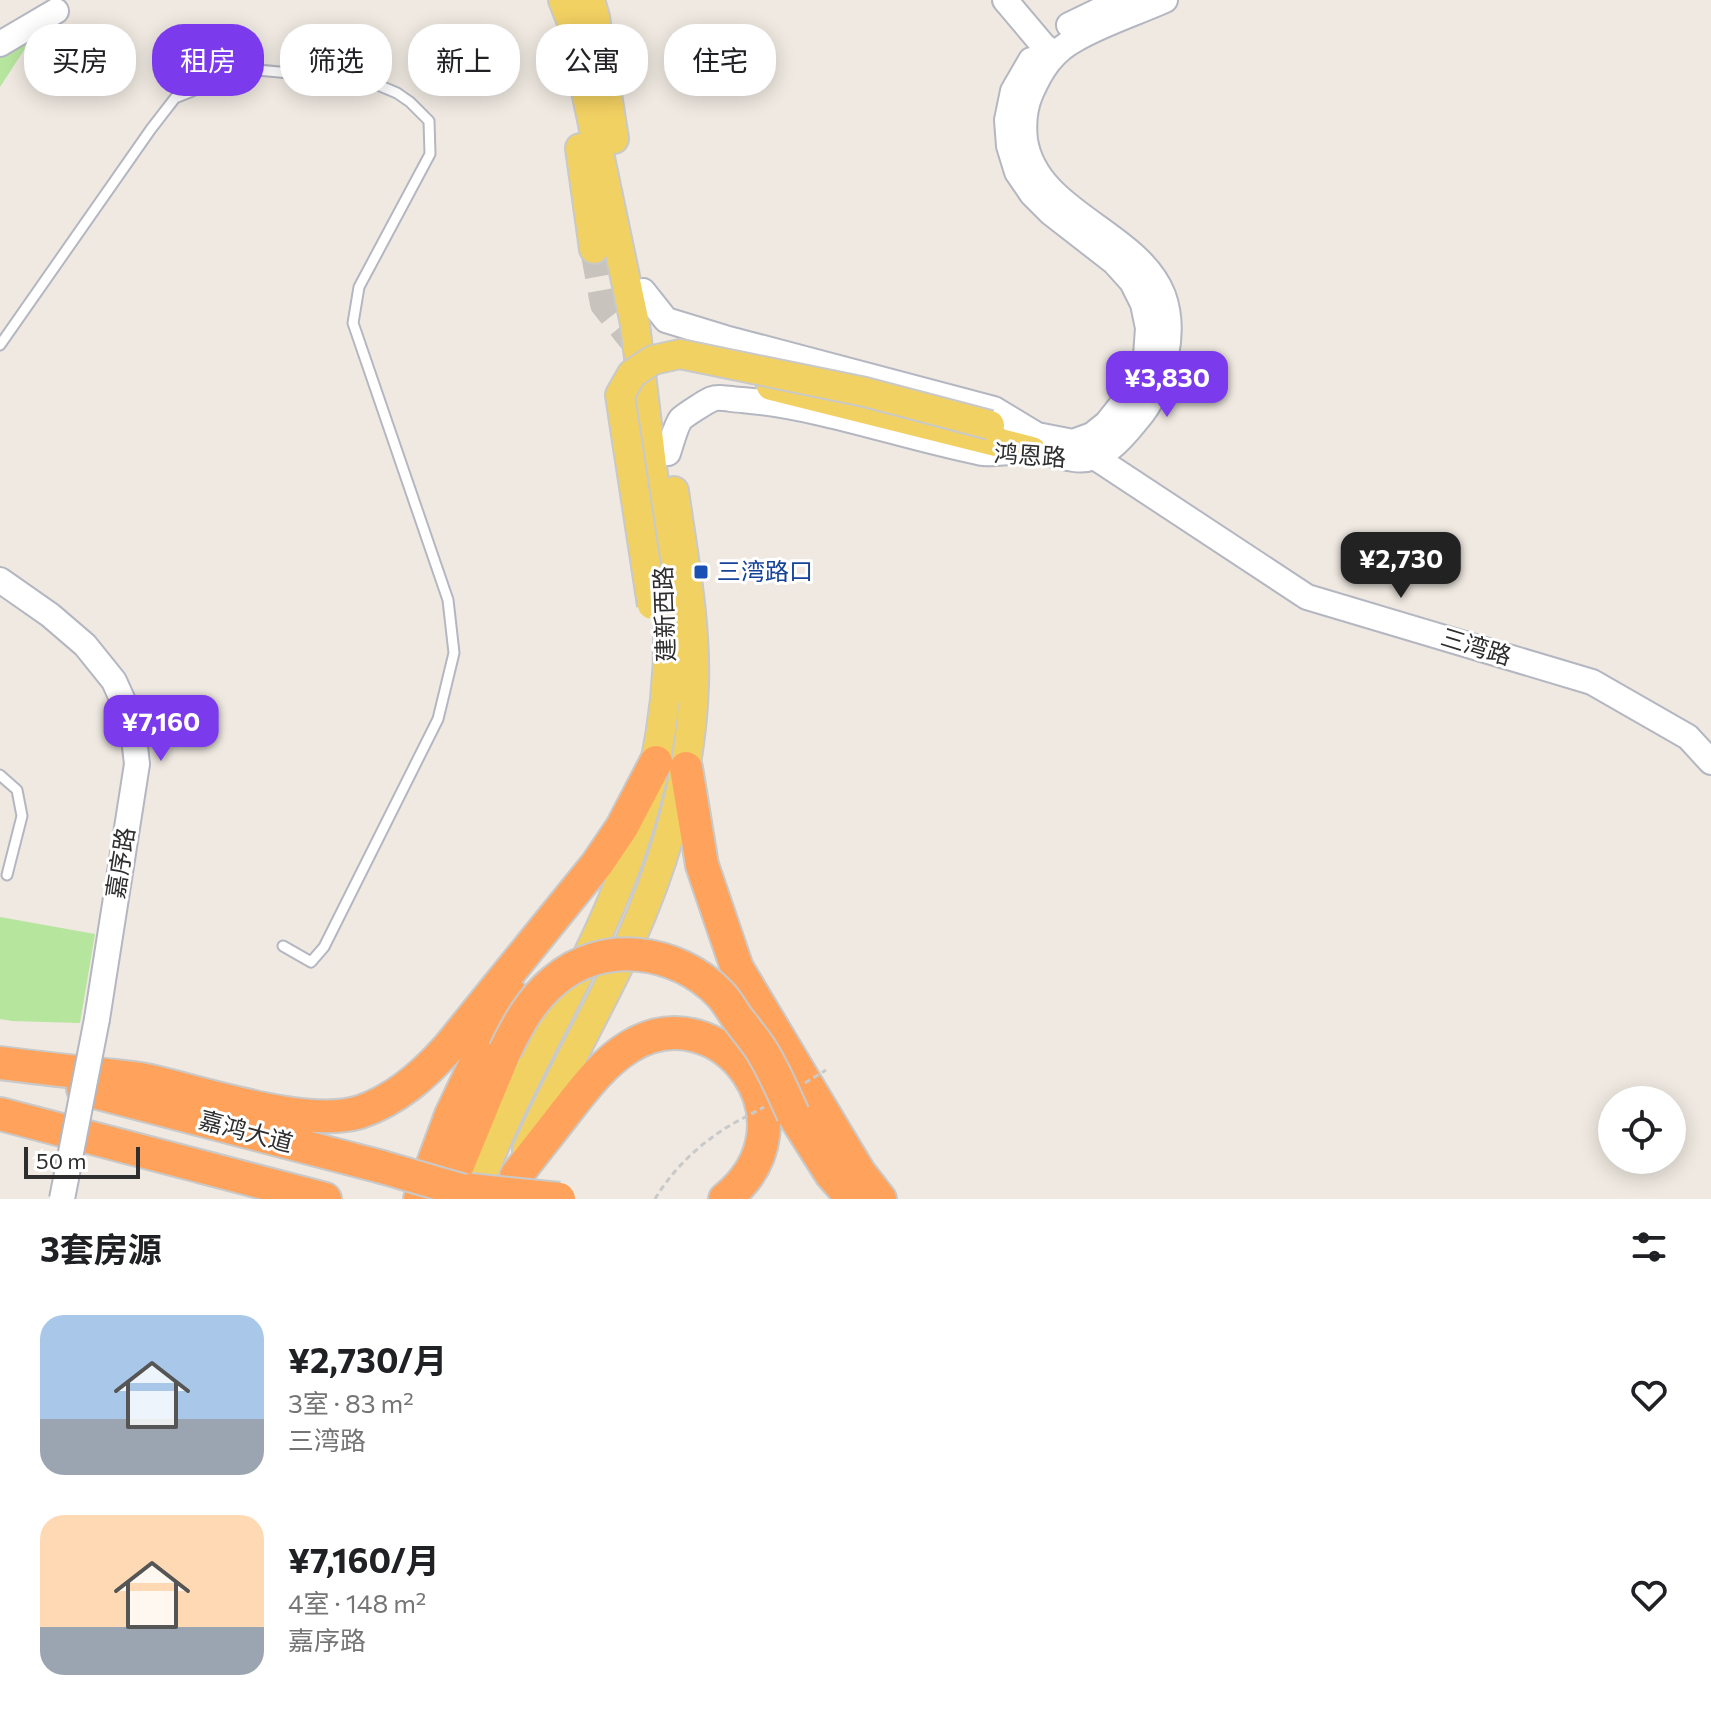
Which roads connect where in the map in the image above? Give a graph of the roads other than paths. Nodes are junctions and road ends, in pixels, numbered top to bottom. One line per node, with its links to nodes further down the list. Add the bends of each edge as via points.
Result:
1 (1005, 0): 7 (main road)
2 (1121, 0): 7 (main road, 鸿恩路, via 1064,27)
3 (1165, 0): 7 (main road, 鸿恩路)
4 (575, 7): 8 (main road, via 572,88); 9 (main road, 建新西路, via 595,17); 17 (main road, 建新西路, via 635,324 667,591)
5 (56, 11): 6 (main road)
6 (0, 44)
7 (1048, 50): 12 (main road, 鸿恩路, via 1027,65 1013,91 1007,120 1017,172 1051,213 1132,282 1148,328 1146,356 1122,404 1092,435); 15 (main road, 鸿恩路, via 1023,122 1032,164 1063,201 1149,271 1169,320 1164,368 1155,392 1126,434)
8 (594, 249)
9 (643, 291): 13 (main road, 鸿恩路, via 666,320 994,409); 14 (main road, 建新西路)
10 (0, 345): 23 (lane, via 175,98 247,69 366,80 397,93 429,121 430,154 359,287 353,323 448,600 454,653 438,719 324,947 311,962)
11 (688, 369): 13 (main road)
12 (1073, 442): 13 (main road, 鸿恩路); 15 (main road, 三湾路)
13 (1035, 443): 14 (main road, 鸿恩路, via 982,453 774,403 713,398 681,419); 15 (main road, 鸿恩路, via 1079,460); 17 (main road, bridge, via 990,425 865,392 680,354 653,360 632,374 620,395)
14 (668, 453): 19 (main road, 建新西路, via 692,615 695,682 692,723)
15 (1096, 458): 18 (main road, 三湾路, via 1307,597 1592,682 1688,737)
16 (0, 580): 29 (main road, 嘉序路, bridge, via 85,645 114,681 132,721 137,764)
17 (665, 705): 19 (main road, 建新西路)
18 (1711, 762)
19 (671, 765): 21 (highway); 27 (main road, 建新西路, via 670,833 656,877); 28 (main road, 建新西路, via 600,930 495,1144); 36 (highway, via 737,968)
20 (0, 775): 22 (lane, via 17,790 22,816)
21 (597, 864): 24 (highway, via 428,1071 384,1102 359,1112 285,1112 142,1079); 28 (highway, via 503,1006 451,1115)
22 (7, 875)
23 (283, 946)
24 (0, 1066): 28 (highway, 嘉鸿大道, bridge, via 382,1167)
25 (0, 1114): 26 (highway, 嘉鸿大道)
26 (114, 1145): 30 (highway); 31 (highway, 嘉鸿大道)
27 (511, 1187): 34 (highway, via 612,1059 648,1038 684,1034 715,1044 741,1065 764,1113 760,1152)
28 (444, 1193): 32 (highway, 嘉鸿大道, bridge); 33 (highway, bridge); 35 (highway, bridge, via 505,1051 535,1000 574,967 637,954 678,965 720,994 761,1049 831,1174)
29 (62, 1199)
30 (248, 1199)
31 (325, 1199)
32 (492, 1199)
33 (559, 1199)
34 (725, 1199)
35 (853, 1199)
36 (880, 1199)

